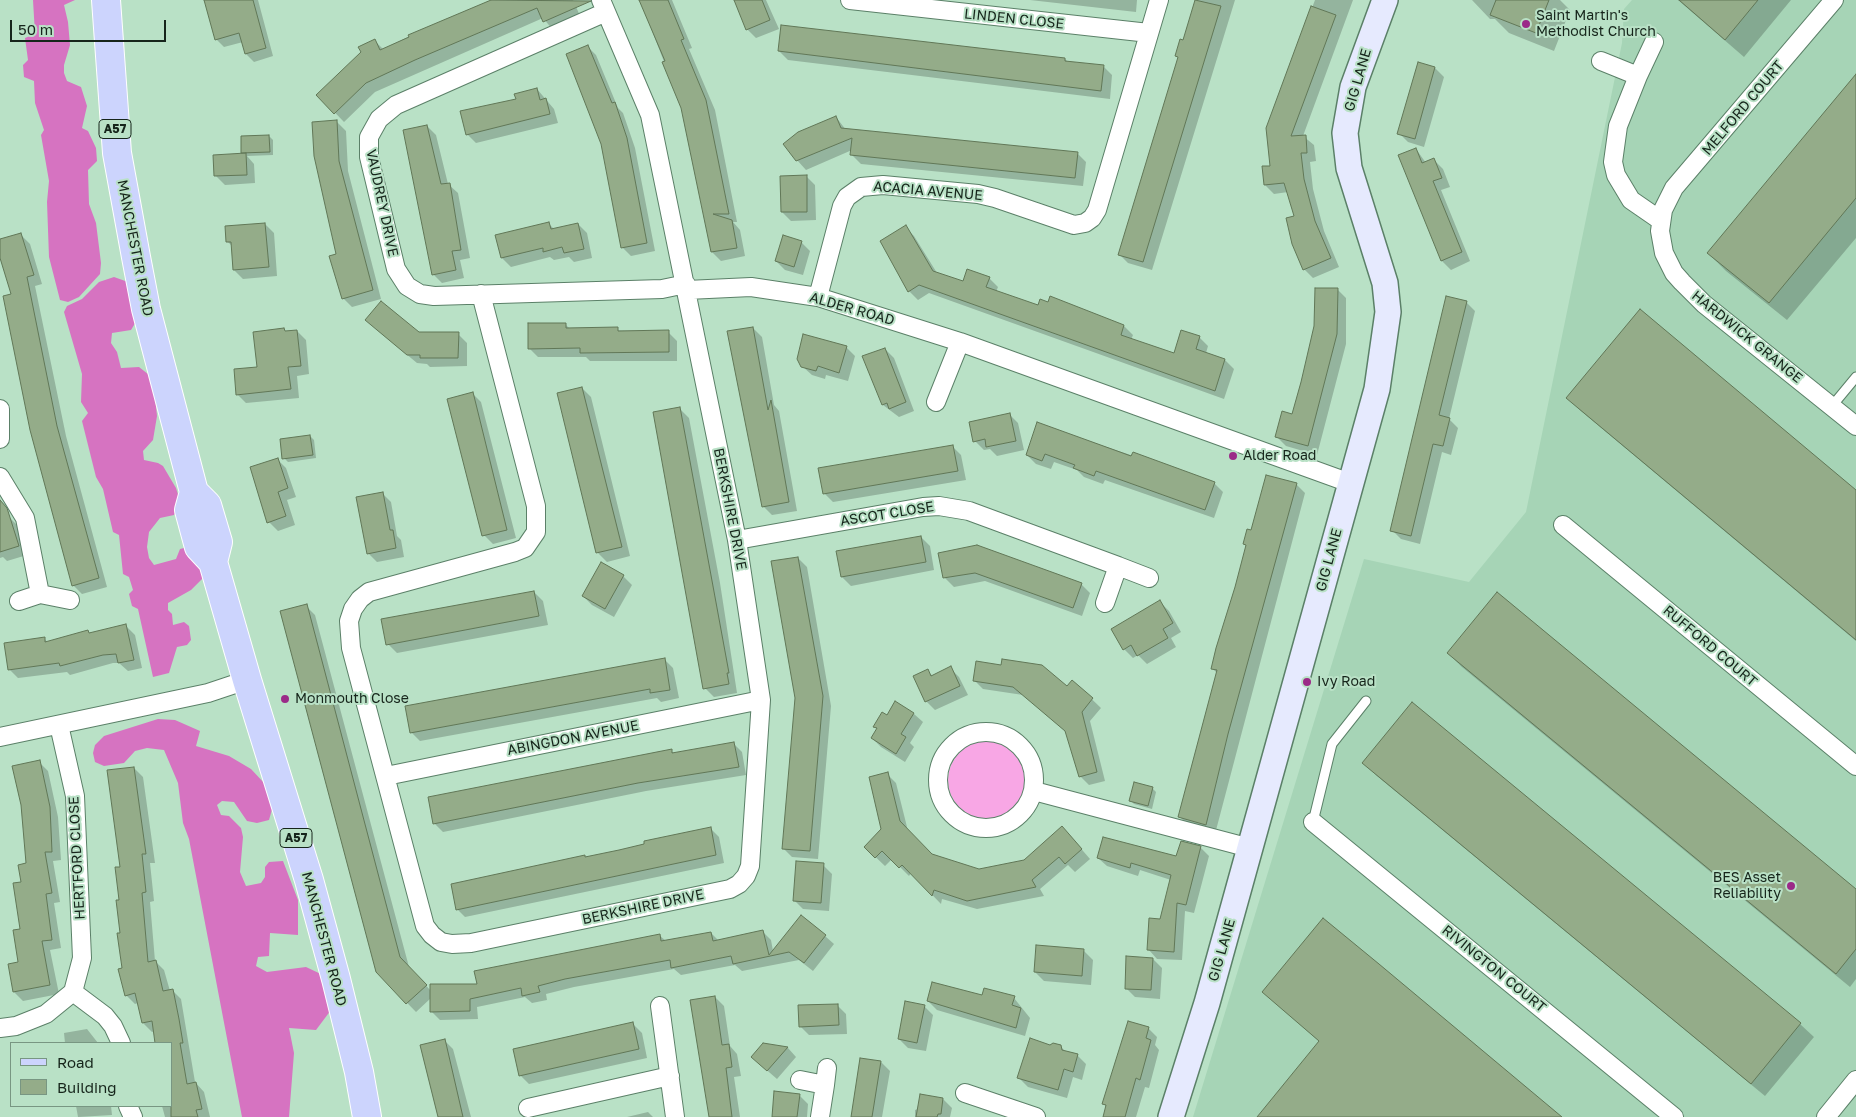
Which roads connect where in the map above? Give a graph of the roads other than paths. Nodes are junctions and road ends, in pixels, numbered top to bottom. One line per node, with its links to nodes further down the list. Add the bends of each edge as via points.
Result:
1 (106, 0): 32 (main road, MANCHESTER ROAD / A57, via 120,166 146,309 194,492 189,510 199,547 213,562)
2 (850, 0): 7 (street, LINDEN CLOSE)
3 (1159, 0): 7 (street, ACACIA AVENUE)
4 (1385, 0): 23 (street, GIG LANE, via 1352,88 1345,133 1349,168 1385,283 1388,312 1377,389)
5 (1834, 0): 11 (street, MELFORD COURT, via 1674,188)
6 (604, 6): 12 (street, BERKSHIRE DRIVE, via 650,115); 13 (street, VAUDREY DRIVE, via 396,105 379,119 370,137 370,157 396,270 407,286 420,294 434,296)
7 (1149, 33): 14 (street, ACACIA AVENUE, via 1097,210 1085,224 1064,224 978,194 883,185 861,187 847,197 842,206)
8 (1654, 42): 10 (street)
9 (1601, 61): 10 (street)
10 (1638, 76): 11 (street, via 1618,126 1613,162 1616,175 1631,200)
11 (1660, 220): 18 (street, HARDWICK GRANGE, via 1664,252 1682,282 1704,304)
12 (686, 287): 13 (street, VAUDREY DRIVE); 14 (street, ALDER ROAD, via 752,287); 25 (street, BERKSHIRE DRIVE)
13 (481, 294): 38 (street, BERKSHIRE DRIVE, via 536,506 536,532 525,548 378,589 360,599 353,609 349,621 351,648)
14 (818, 297): 15 (street, ALDER ROAD)
15 (960, 342): 17 (street); 23 (street, ALDER ROAD)
16 (1856, 377): 18 (lane)
17 (936, 402)
18 (1832, 406): 20 (street, HARDWICK GRANGE)
19 (0, 410): 21 (street)
20 (1856, 426)
21 (0, 439)
22 (0, 477): 28 (street, via 25,518)
23 (1350, 483): 41 (street, GIG LANE)
24 (1563, 525): 37 (street, RUFFORD COURT)
25 (737, 540): 26 (street, ASCOT CLOSE, via 923,506 939,506 969,511); 33 (street, BERKSHIRE DRIVE)
26 (1118, 566): 27 (street, ASCOT CLOSE); 31 (street)
27 (1149, 578)
28 (40, 594): 29 (street); 30 (street)
29 (70, 600)
30 (19, 602)
31 (1105, 602)
32 (247, 680): 35 (street, via 208,693); 51 (main road, MANCHESTER ROAD / A57, via 309,880 359,1072)
33 (762, 700): 38 (street, ABINGDON AVENUE); 38 (street, BERKSHIRE DRIVE, via 750,866 739,884 730,889 471,943 441,942 425,926)
34 (1366, 701): 40 (lane, via 1332,744)
35 (59, 724): 36 (street); 42 (street, HERTFORD CLOSE, via 75,796 78,842 82,958)
36 (0, 737)
37 (1856, 766)
38 (386, 776)
39 (1034, 791): 39 (street, via 1028,806 1004,825 989,829 973,827 959,820 944,803 938,781 940,765 948,750 975,733 1007,736 1030,759); 41 (street)
40 (1313, 822): 56 (street, RIVINGTON COURT)
41 (1250, 848): 55 (street, GIG LANE)
42 (73, 992): 44 (street, via 46,1014 16,1026); 45 (street, via 104,1016 113,1026)
43 (660, 1006): 46 (street)
44 (0, 1028)
45 (120, 1042)
46 (670, 1076): 50 (street); 52 (street)
47 (800, 1080): 53 (street, via 826,1076)
48 (1856, 1080): 57 (street)
49 (965, 1093): 54 (street)
50 (528, 1106)
51 (367, 1117)
52 (675, 1117)
53 (820, 1117)
54 (1036, 1117)
55 (1171, 1117)
56 (1674, 1117)
57 (1826, 1117)

